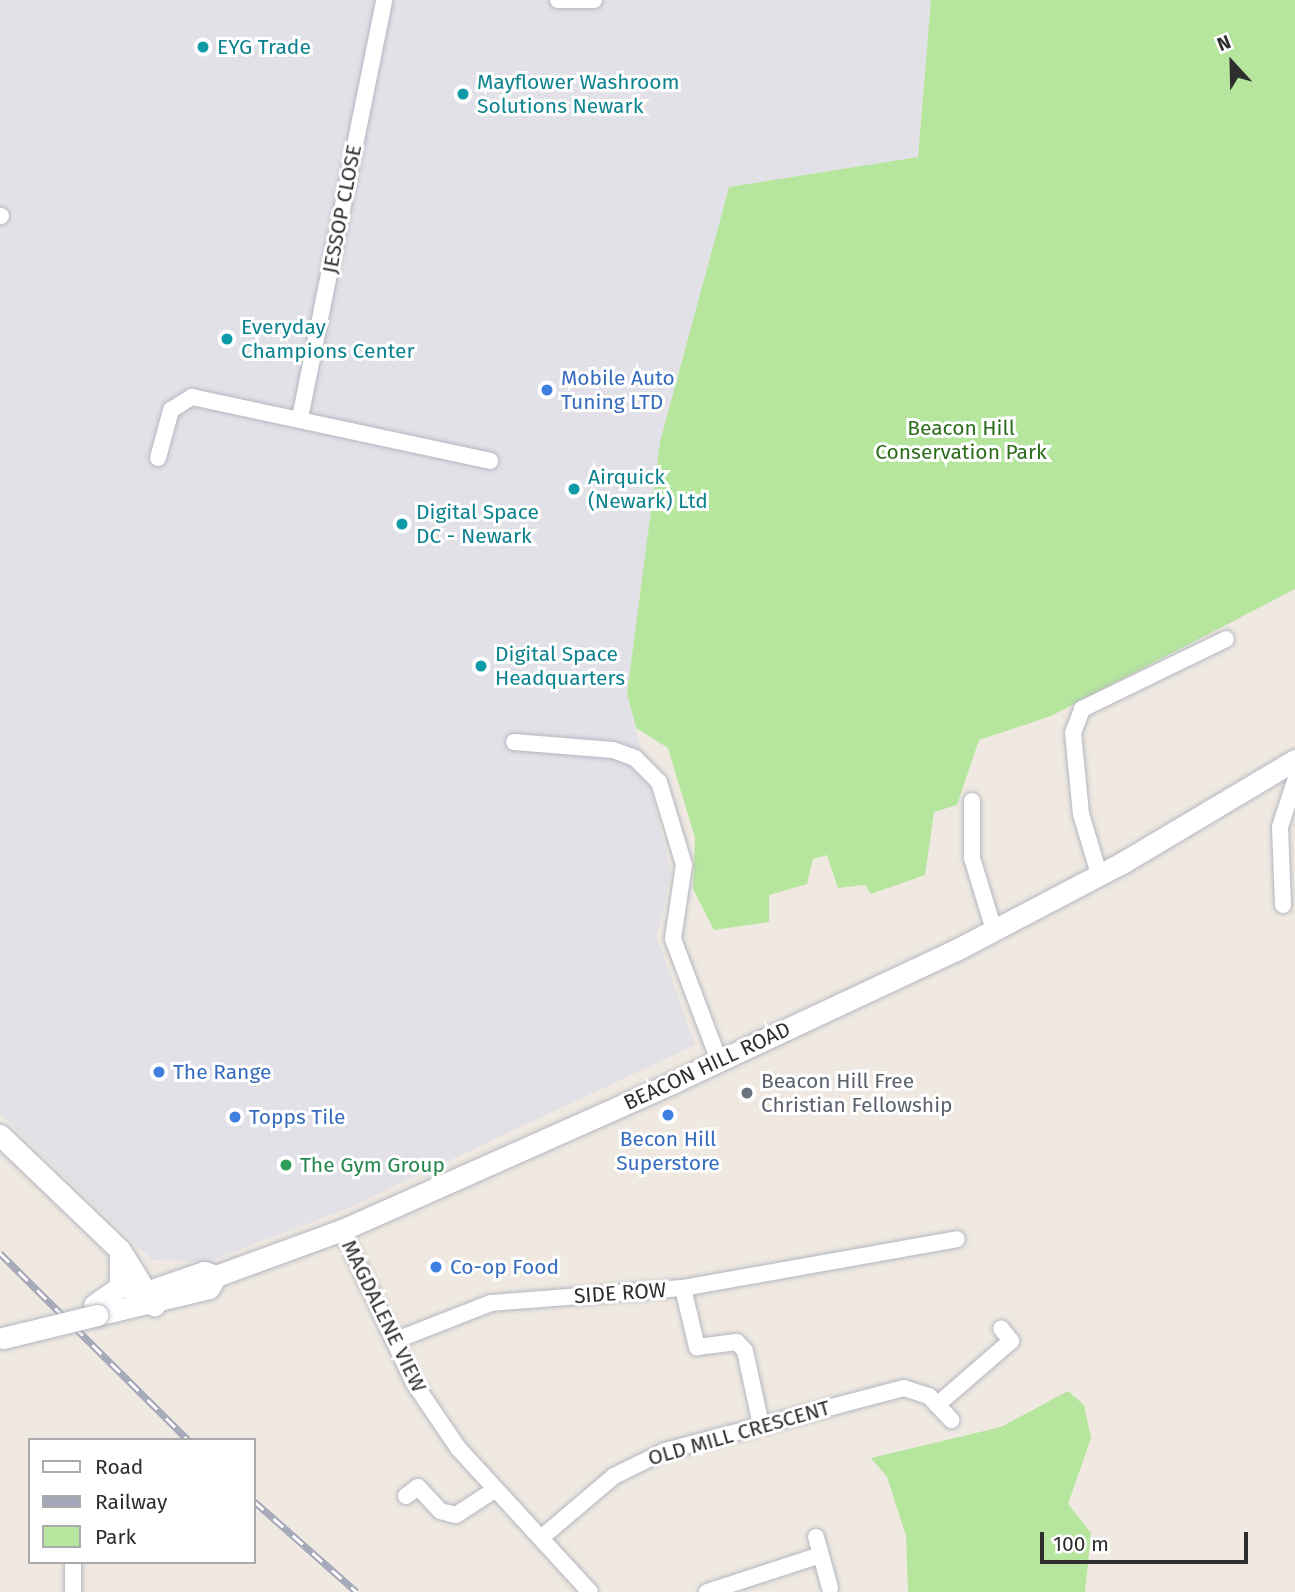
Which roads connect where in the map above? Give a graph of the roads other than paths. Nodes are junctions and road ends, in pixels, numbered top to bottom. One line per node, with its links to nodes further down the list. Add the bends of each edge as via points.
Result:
1 (384, 0): 4 (street, JESSOP CLOSE)
2 (558, 0): 3 (street)
3 (594, 0)
4 (300, 418): 5 (street, via 183,400 166,420); 6 (street)
5 (158, 458)
6 (490, 461)
7 (1226, 639): 12 (street, via 1082,709 1073,733 1080,814)
8 (514, 743): 15 (street, via 614,750 635,758 659,782 684,865 673,939)
9 (1295, 760): 12 (street, BEACON HILL ROAD)
10 (1295, 781): 13 (street, via 1280,827)
11 (972, 801): 14 (street, via 972,858)
12 (1099, 874): 14 (street, BEACON HILL ROAD)
13 (1283, 905)
14 (994, 930): 15 (street, BEACON HILL ROAD)
15 (719, 1061): 17 (street, BEACON HILL ROAD)
16 (0, 1135): 19 (street)
17 (342, 1230): 21 (street, BEACON HILL ROAD, via 216,1276 204,1272); 25 (street, MAGDALENE VIEW)
18 (957, 1239): 20 (street, SIDE ROW, via 851,1265)
19 (120, 1250): 21 (street); 22 (street, via 120,1287)
20 (683, 1288): 25 (street, SIDE ROW, via 491,1303); 28 (street, via 696,1348 737,1342 745,1351)
21 (151, 1298): 22 (street)
22 (96, 1310): 24 (street, bridge, via 46,1329)
23 (1001, 1328): 26 (street, via 1011,1341)
24 (2, 1338)
25 (394, 1341): 29 (street, MAGDALENE VIEW, via 414,1382)
26 (937, 1405): 27 (street, OLD MILL CRESCENT); 28 (street, OLD MILL CRESCENT, via 904,1388)
27 (950, 1420)
28 (761, 1425): 31 (street, OLD MILL CRESCENT, via 638,1462)
29 (493, 1491): 30 (street, via 456,1515 440,1511 418,1487); 31 (street, MAGDALENE VIEW)
30 (406, 1496)
31 (541, 1538): 37 (street, MAGDALENE VIEW)
32 (816, 1538): 33 (street)
33 (820, 1555): 35 (street); 38 (street)
34 (73, 1564): 36 (street)
35 (831, 1588)
36 (73, 1592)
37 (590, 1592)
38 (707, 1592)

